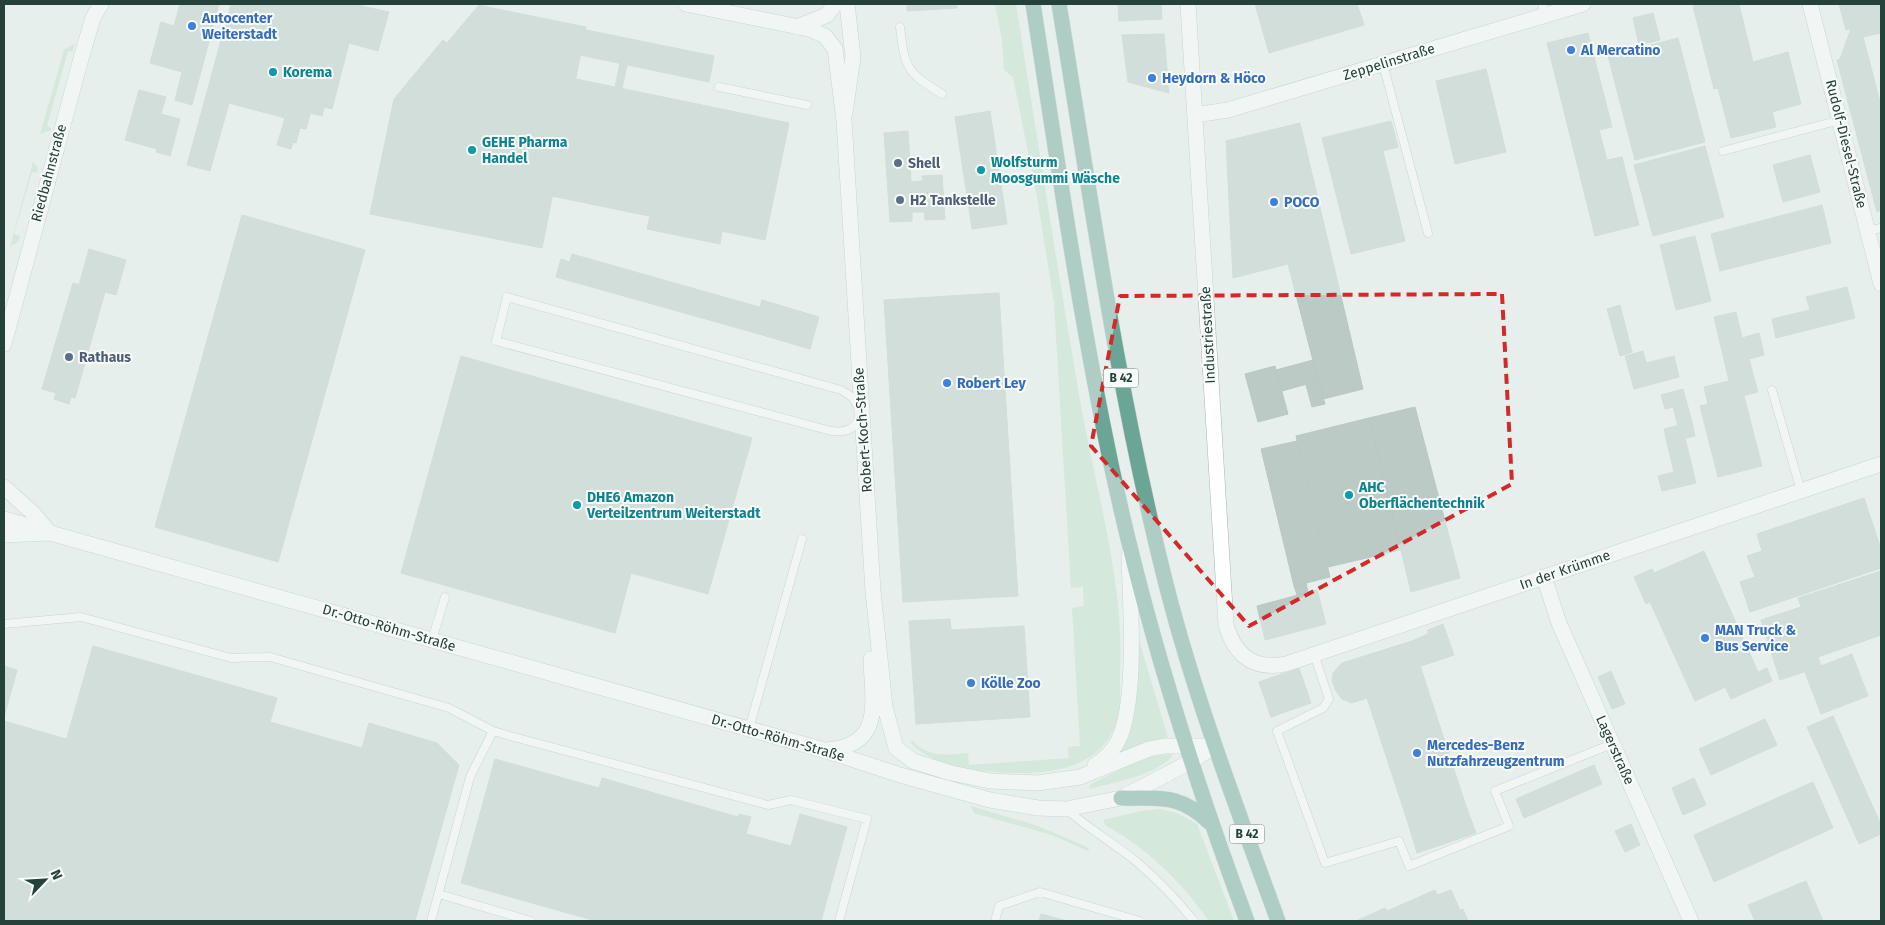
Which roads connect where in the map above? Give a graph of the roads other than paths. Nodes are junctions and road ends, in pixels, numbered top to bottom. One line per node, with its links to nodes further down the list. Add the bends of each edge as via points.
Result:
1 (101, 4): 11 (main road, Riedbahnstraße)
2 (686, 4): 12 (main road, Robert-Koch-Straße)
3 (835, 4): 12 (main road, via 827,15)
4 (847, 4): 19 (main road, Robert-Koch-Straße, via 853,57)
5 (1033, 4): 35 (main road, B 42, via 1103,426)
6 (1059, 4): 47 (main road, B 42, via 1102,276 1137,458 1167,588)
7 (1188, 4): 18 (main road, Industriestraße)
8 (1583, 4): 10 (main road, Zeppelinstraße)
9 (1810, 4): 20 (main road, Rudolf-Diesel-Straße)
10 (1544, 9): 14 (main road, Zeppelinstraße)
11 (93, 11): 25 (main road, Riedbahnstraße)
12 (797, 26): 19 (main road, Robert-Koch-Straße, via 825,36 835,49)
13 (900, 27): 16 (lane, via 906,66 917,79)
14 (1383, 64): 18 (main road, Zeppelinstraße, via 1228,110); 23 (lane)
15 (719, 87): 17 (lane)
16 (942, 94)
17 (807, 105)
18 (1195, 115): 42 (main road, Industriestraße, via 1226,625 1233,643)
19 (844, 120): 27 (main road, Robert-Koch-Straße)
20 (1840, 120): 21 (lane); 22 (main road, Rudolf-Diesel-Straße)
21 (1723, 151)
22 (1875, 230): 24 (main road, Rudolf-Diesel-Straße)
23 (1428, 233)
24 (1881, 284)
25 (4, 344)
26 (1772, 390): 30 (lane)
27 (862, 414): 27 (lane, via 852,397 841,390 507,297 496,341 832,431 846,432 856,426); 37 (main road, Robert-Koch-Straße)
28 (1881, 464): 30 (main road, In der Krümme)
29 (4, 487): 32 (main road)
30 (1802, 490): 36 (main road, In der Krümme)
31 (4, 519): 32 (main road)
32 (50, 532): 33 (main road, Dr.-Otto-Röhm-Straße); 40 (main road, Dr.-Otto-Röhm-Straße)
33 (4, 535)
34 (802, 539): 43 (lane)
35 (1128, 540): 46 (main road, B 42); 50 (main road, via 1131,652 1125,722 1110,752)
36 (1544, 577): 41 (main road, In der Krümme); 45 (main road, Lagerstraße, via 1559,623)
37 (873, 591): 48 (main road, via 870,725 864,737 856,743 842,749); 50 (main road, Robert-Koch-Straße, via 885,707 892,740 899,752 913,761 976,778 1031,784)
38 (445, 597): 40 (lane)
39 (4, 624): 44 (lane, via 81,617 231,658 270,658 449,708)
40 (432, 640): 43 (main road, Dr.-Otto-Röhm-Straße)
41 (1314, 654): 42 (main road, In der Krümme, via 1276,666 1266,666); 45 (lane, via 1329,699 1323,708 1277,731 1325,863 1399,841 1409,866 1510,826 1495,792)
42 (1249, 659)
43 (749, 729): 48 (main road, Dr.-Otto-Röhm-Straße)
44 (493, 731): 54 (lane, via 470,777); 57 (lane, via 768,805 791,800 867,819)
45 (1612, 744): 63 (main road, Lagerstraße)
46 (1185, 746): 47 (main road); 49 (main road, B 42); 50 (main road, via 1148,749)
47 (1215, 746): 49 (main road, Dr.-Otto-Röhm-Straße); 62 (main road, B 42)
48 (824, 750): 52 (main road, Dr.-Otto-Röhm-Straße, via 900,776 990,800)
49 (1190, 762): 51 (main road, Dr.-Otto-Röhm-Straße); 53 (main road, B 42)
50 (1080, 777)
51 (1121, 798): 52 (main road, Dr.-Otto-Röhm-Straße); 53 (main road, via 1168,798 1198,811)
52 (1066, 809): 60 (lane, via 1093,833 1136,862)
53 (1211, 824): 61 (main road, B 42)
54 (438, 894): 55 (lane); 56 (lane)
55 (431, 921)
56 (531, 921)
57 (839, 921)
58 (995, 921): 59 (lane, via 999,906 1040,892)
59 (1140, 921)
60 (1194, 921)
61 (1247, 921)
62 (1278, 921)
63 (1691, 921)

